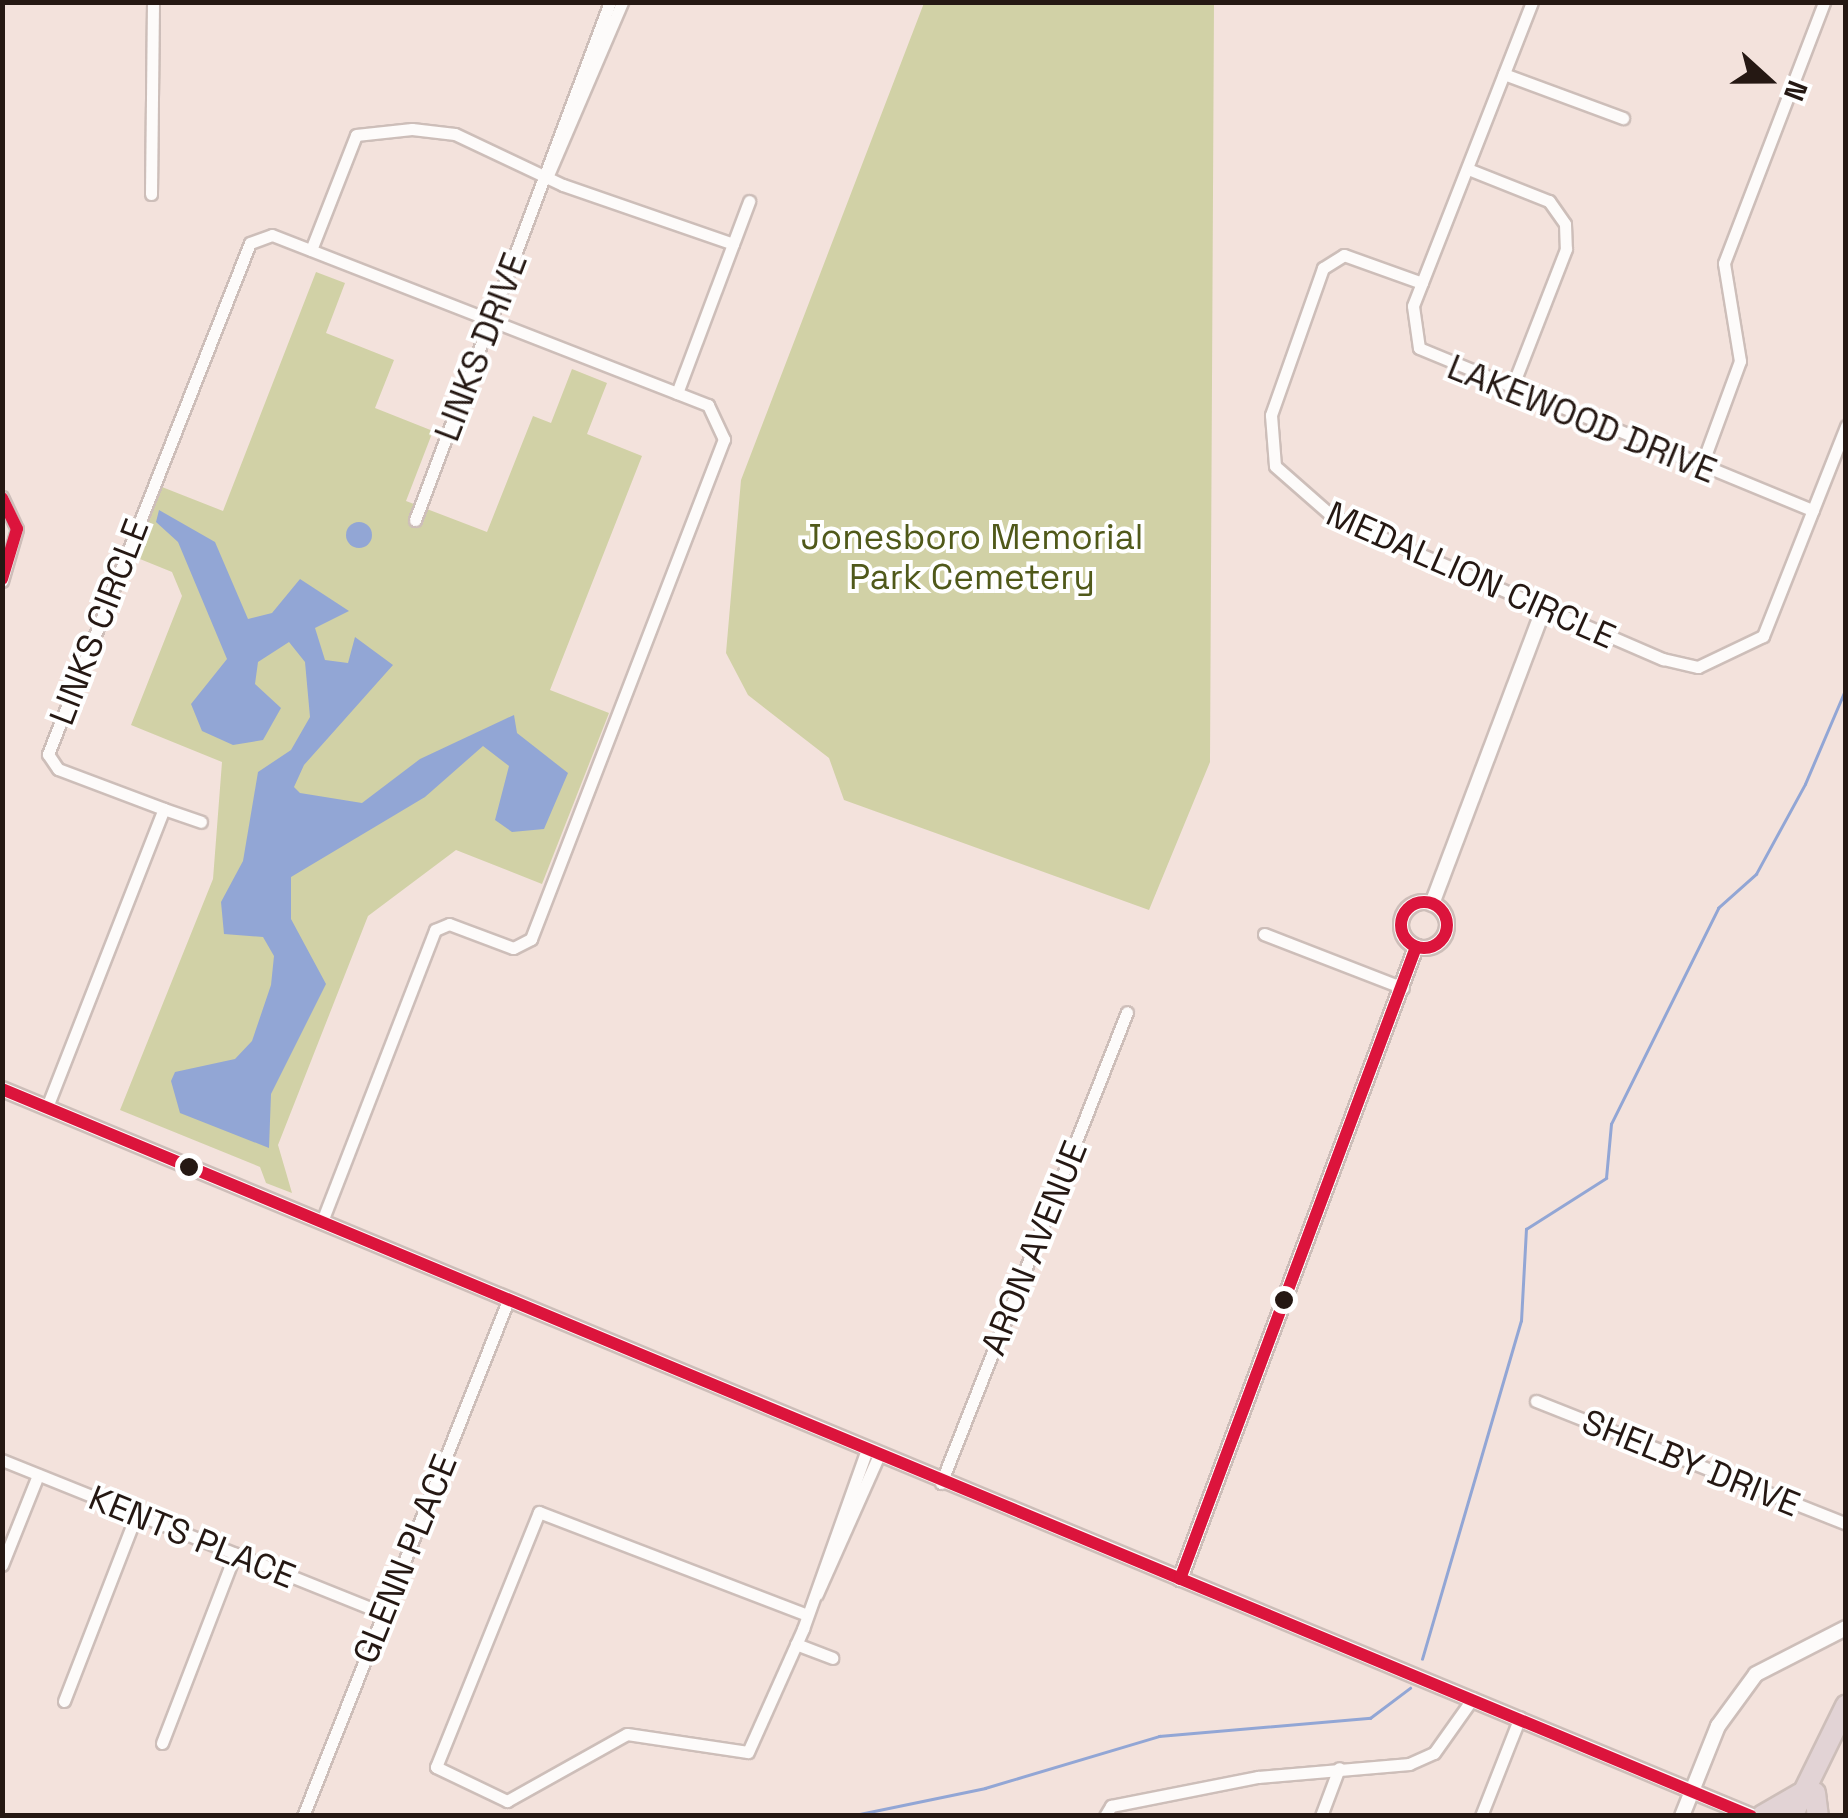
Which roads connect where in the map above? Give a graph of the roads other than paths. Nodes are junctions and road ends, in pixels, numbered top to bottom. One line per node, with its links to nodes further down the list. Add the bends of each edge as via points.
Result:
1 (153, 2): 10 (street)
2 (610, 2): 9 (street, LINKS DRIVE)
3 (622, 2): 9 (street, LINKS DRIVE)
4 (1532, 2): 6 (street, LAKEWOOD DRIVE)
5 (1824, 2): 19 (street, via 1724,263 1740,361)
6 (1504, 74): 7 (street); 8 (street, LAKEWOOD DRIVE)
7 (1623, 118)
8 (1468, 169): 14 (street, LAKEWOOD DRIVE); 16 (street, via 1549,201 1566,224 1566,249)
9 (548, 174): 12 (street); 13 (street, via 440,130 363,132); 15 (street, LINKS DRIVE)
10 (152, 194)
11 (749, 201): 12 (street)
12 (733, 244): 17 (street)
13 (311, 250): 15 (street, LINKS CIRCLE); 25 (street, LINKS CIRCLE, via 272,234 246,248 50,748 58,770)
14 (1422, 282): 16 (street, LAKEWOOD DRIVE, via 1411,314 1420,348); 24 (street, MEDALLION CIRCLE, via 1344,255 1323,268 1271,414 1275,466 1307,503)
15 (491, 321): 17 (street, LINKS CIRCLE); 22 (street, LINKS DRIVE)
16 (1510, 390): 19 (street, LAKEWOOD DRIVE)
17 (677, 393): 34 (street, LINKS CIRCLE, via 716,412 724,439 531,938 512,948 449,924 435,930)
18 (1846, 426): 21 (street, MEDALLION CIRCLE)
19 (1701, 467): 21 (street, LAKEWOOD DRIVE)
20 (2, 497): 23 (street, via 17,539)
21 (1812, 510): 24 (street, MEDALLION CIRCLE, via 1764,636 1738,656 1698,666 1662,659)
22 (414, 520)
23 (2, 581)
24 (1544, 607): 27 (street)
25 (164, 808): 26 (street); 33 (street)
26 (201, 822)
27 (1432, 904): 29 (street, via 1417,904 1402,921); 29 (street, via 1446,930 1431,947)
28 (1264, 934): 30 (street)
29 (1416, 947): 30 (street)
30 (1403, 988): 45 (street)
31 (1127, 1012): 40 (street, ARON AVENUE)
32 (2, 1089): 33 (street)
33 (47, 1107): 34 (street)
34 (322, 1222): 35 (street)
35 (508, 1303): 37 (street); 47 (street, GLENN PLACE)
36 (1536, 1402): 42 (street, SHELBY DRIVE)
37 (872, 1454): 40 (street); 46 (street)
38 (2, 1460): 39 (street, KENTS PLACE)
39 (38, 1474): 41 (street, KENTS PLACE); 44 (street)
40 (942, 1482): 45 (street)
41 (136, 1514): 43 (street, KENTS PLACE); 52 (street)
42 (1846, 1524)
43 (235, 1554): 47 (street, KENTS PLACE); 56 (street)
44 (2, 1565)
45 (1180, 1579): 51 (street)
46 (809, 1608): 49 (street); 49 (street, via 539,1512 436,1767 507,1801 626,1734 748,1752)
47 (382, 1613): 60 (street, GLENN PLACE)
48 (1846, 1628): 58 (street, via 1756,1674 1718,1726)
49 (796, 1644): 50 (street)
50 (832, 1658)
51 (1473, 1698): 54 (street); 57 (street, via 1428,1757)
52 (64, 1702)
53 (1846, 1706): 59 (highway)
54 (1520, 1717): 58 (street); 63 (street)
55 (1846, 1729): 59 (highway)
56 (162, 1744)
57 (1339, 1768): 61 (street, via 1130,1802); 62 (street)
58 (1693, 1788): 64 (street); 65 (street)
59 (1808, 1794): 66 (highway); 67 (highway); 68 (highway); 69 (highway)
60 (304, 1816)
61 (1105, 1816)
62 (1321, 1816)
63 (1481, 1816)
64 (1682, 1816)
65 (1752, 1816)
66 (1762, 1816)
67 (1792, 1816)
68 (1806, 1816)
69 (1818, 1816)

